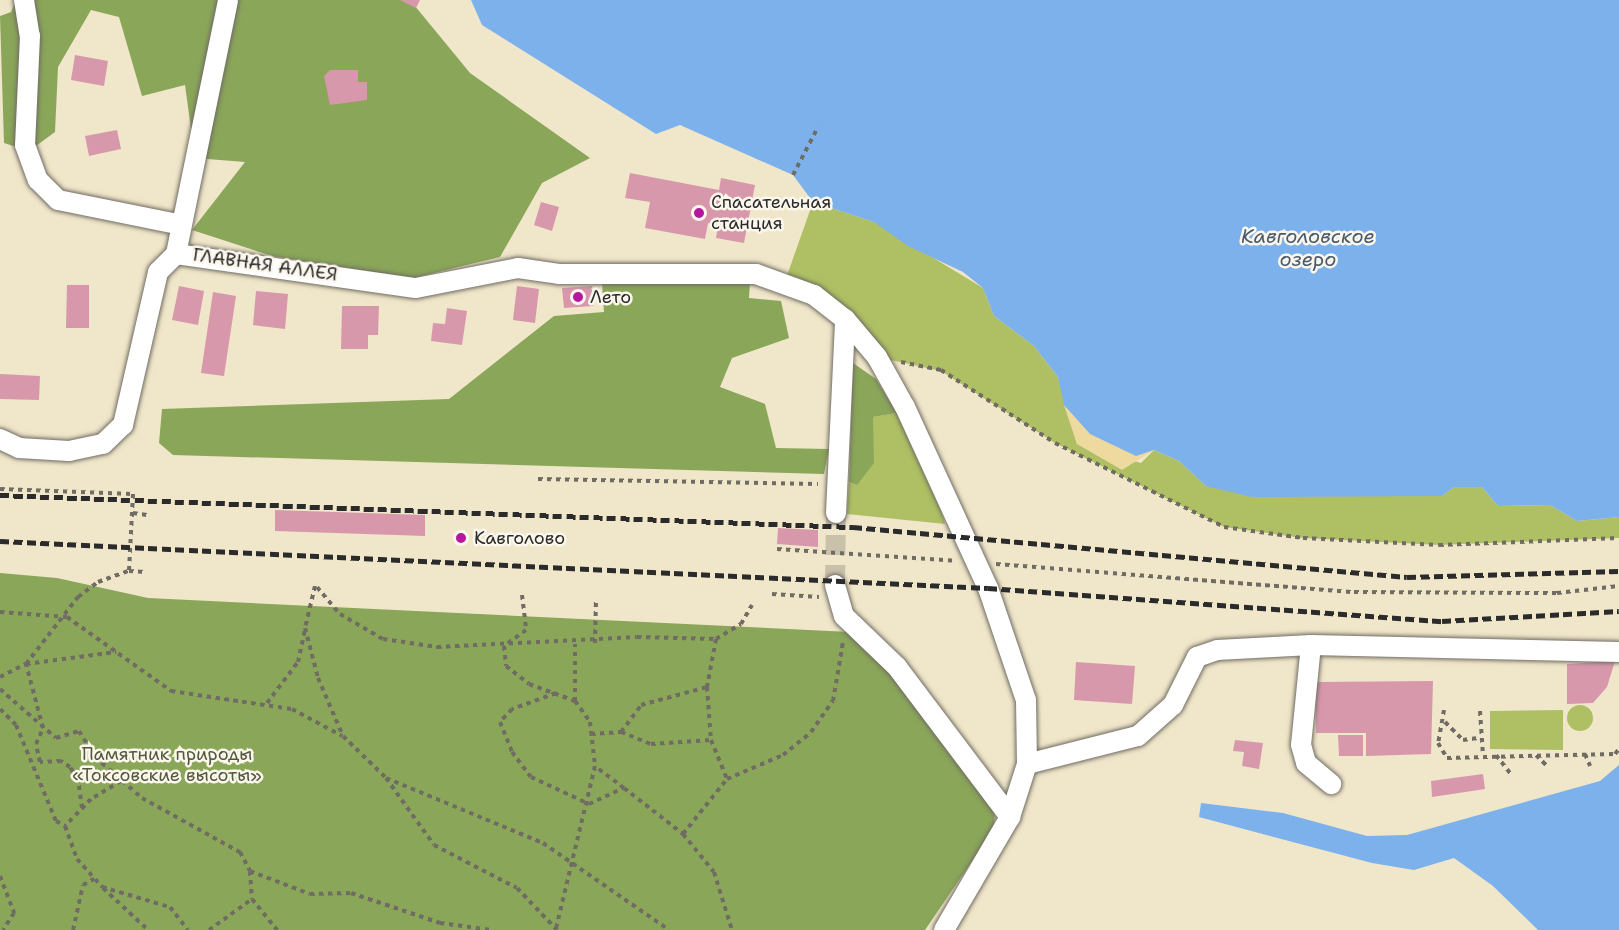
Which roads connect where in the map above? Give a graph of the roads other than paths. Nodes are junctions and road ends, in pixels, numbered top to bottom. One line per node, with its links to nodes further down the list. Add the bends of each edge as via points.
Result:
1 (24, 0): 3 (street, via 30,36 25,145 38,180 58,200)
2 (228, 0): 3 (street)
3 (182, 225): 4 (street)
4 (176, 254): 5 (street, ГЛАВНАЯ АЛЛЕЯ, via 416,288 518,268 559,274 756,274 814,296); 6 (street, ГЛАВНАЯ АЛЛЕЯ, via 158,273 123,425 103,444 69,451 20,448)
5 (845, 319): 7 (street); 11 (street, ГЛАВНАЯ АЛЛЕЯ, via 877,357 988,588 1026,700)
6 (0, 439)
7 (836, 513)
8 (835, 592): 13 (street, via 844,616 897,667)
9 (1311, 645): 10 (street); 11 (street, via 1217,650 1197,657 1173,705 1138,736); 12 (street, via 1301,745 1306,763)
10 (1619, 652)
11 (1028, 764): 13 (street)
12 (1331, 784)
13 (1010, 817): 14 (street)
14 (944, 930)

